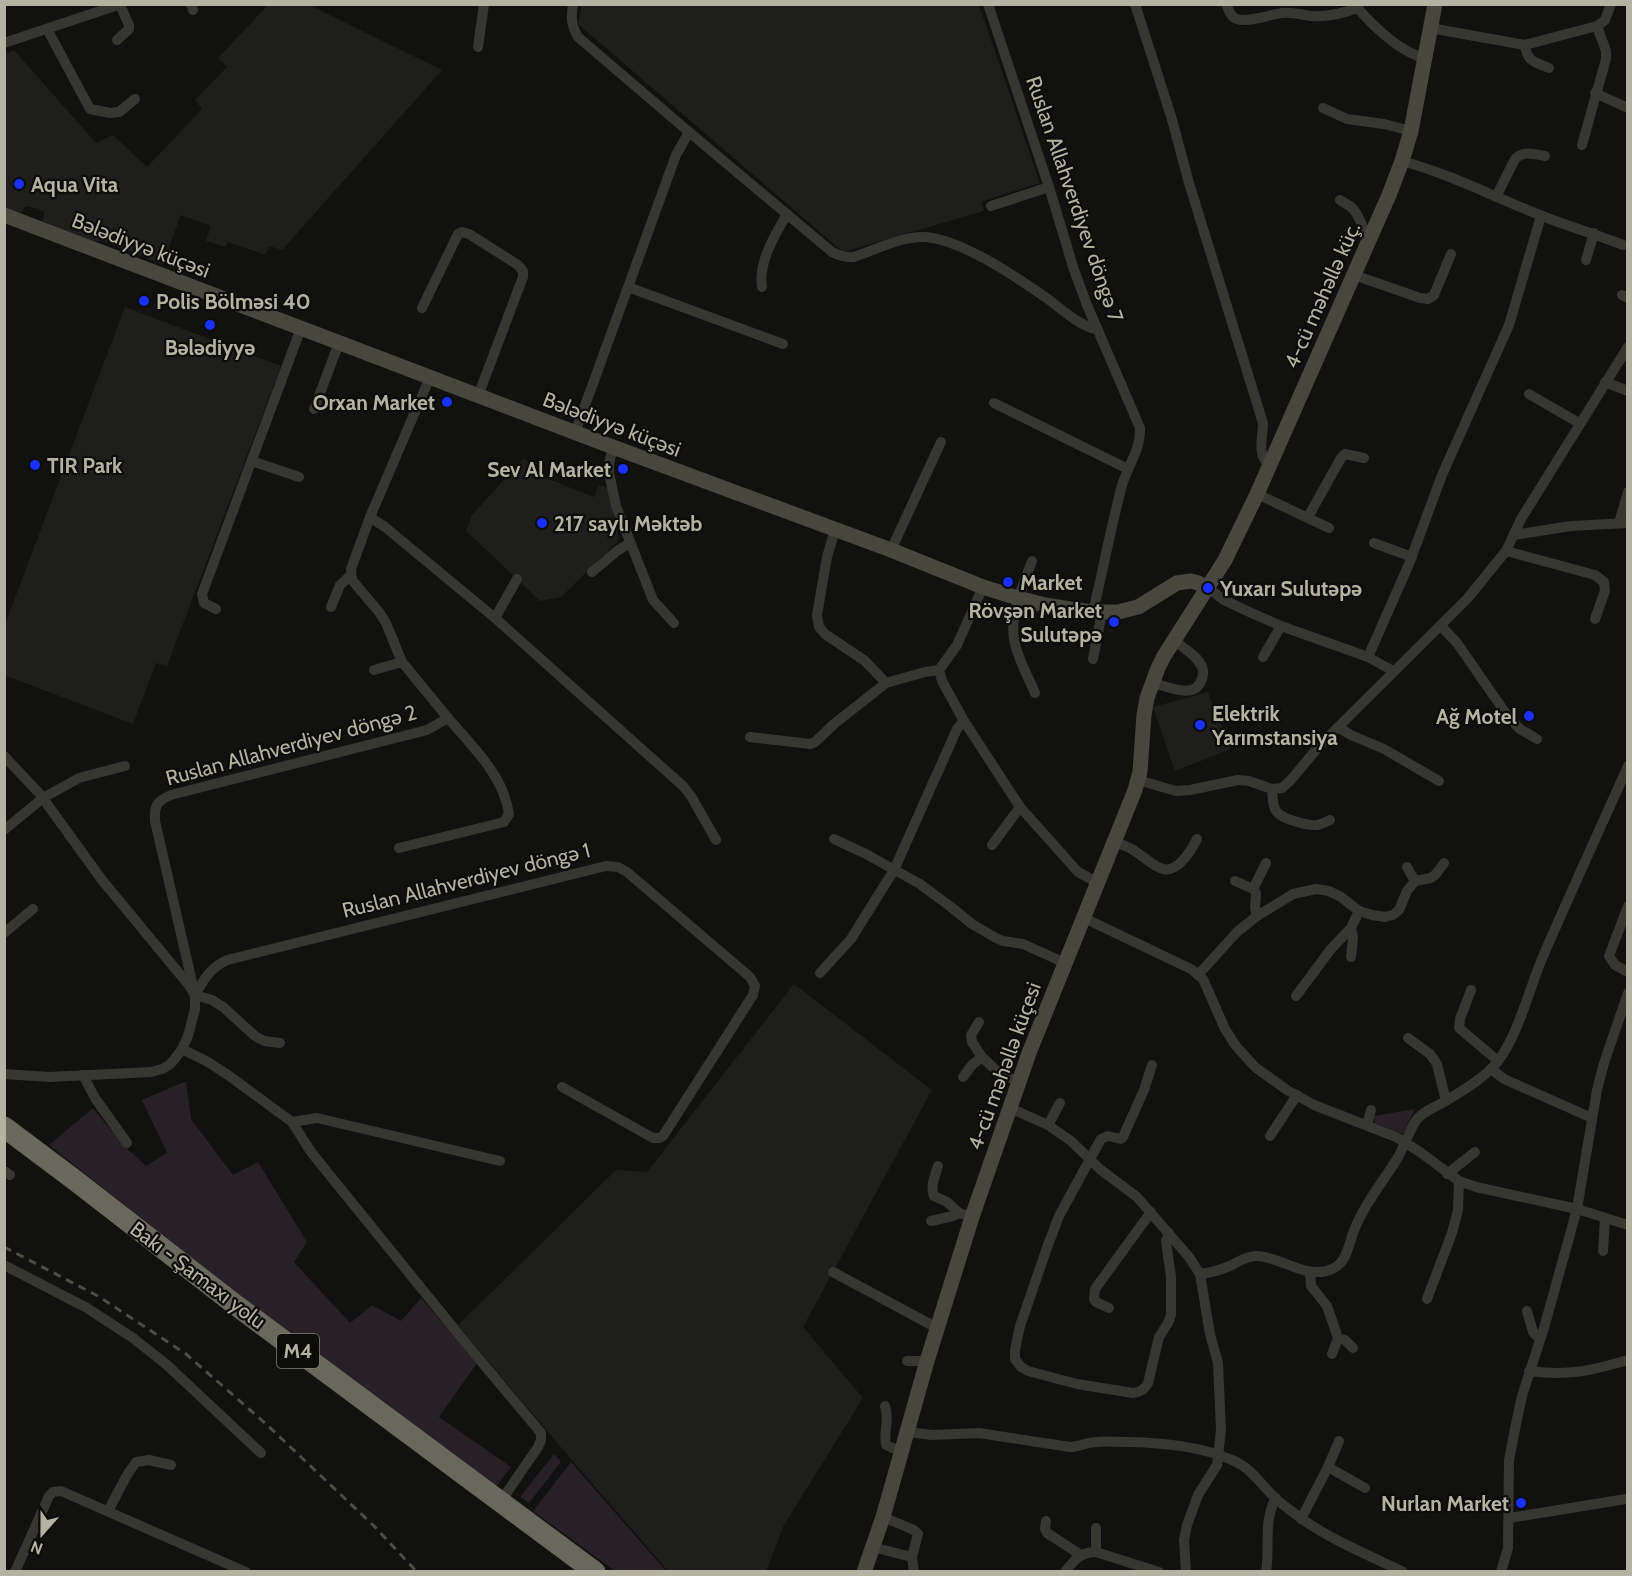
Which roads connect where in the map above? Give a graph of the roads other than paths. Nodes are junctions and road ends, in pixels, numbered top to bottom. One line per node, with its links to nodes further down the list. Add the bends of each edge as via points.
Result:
1 (484, 4): 16 (street)
2 (573, 4): 24 (street, via 572,27 578,37)
3 (988, 4): 28 (street, Ruslan Allahverdiyev döngə 7)
4 (1135, 4): 62 (street, via 1263,423 1261,453)
5 (1226, 4): 9 (street, via 1230,15 1244,20 1289,13 1344,14)
6 (1435, 4): 11 (street, 4-cü məhəllə küç.)
7 (1611, 4): 10 (street, via 1605,20)
8 (121, 5): 12 (street); 13 (street, via 129,29)
9 (1356, 6): 17 (street, via 1390,40)
10 (1597, 26): 15 (street); 19 (street, via 1606,51)
11 (1430, 28): 15 (street); 17 (street, 4-cü məhəllə küç.)
12 (47, 29): 14 (street); 20 (street, via 90,109 119,112)
13 (117, 40)
14 (4, 43)
15 (1525, 45): 18 (street, via 1530,60)
16 (478, 47)
17 (1424, 58): 23 (street, 4-cü məhəllə küç.)
18 (1549, 68)
19 (1595, 93): 22 (street); 25 (street)
20 (135, 99)
21 (1323, 108): 23 (street, via 1347,119)
22 (1628, 108)
23 (1411, 131): 27 (street, 4-cü məhəllə küç.)
24 (689, 132): 32 (street); 41 (street, via 676,155)
25 (1582, 146)
26 (1545, 156): 29 (street, via 1519,155)
27 (1402, 161): 29 (street); 36 (street, 4-cü məhəllə küç.)
28 (1049, 187): 31 (street); 45 (street, Ruslan Allahverdiyev döngə 7, via 1074,270)
29 (1496, 197): 34 (street)
30 (1340, 200): 36 (street, via 1358,215 1361,226)
31 (991, 206)
32 (786, 214): 42 (street, via 762,270); 45 (street, via 832,252 847,258 923,236 971,251 1081,324)
33 (4, 215): 44 (street, Bələdiyyə küçəsi)
34 (1541, 216): 35 (street); 77 (street, via 1509,325 1442,475)
35 (1594, 233): 37 (street); 39 (street)
36 (1371, 237): 40 (street, 4-cü məhəllə küç.)
37 (1623, 245)
38 (1451, 254): 40 (street, via 1434,294 1428,299)
39 (1586, 260)
40 (1354, 275): 62 (street, 4-cü məhəllə küç.)
41 (628, 287): 47 (street); 57 (street)
42 (762, 287)
43 (422, 308): 53 (street, via 462,232 523,271)
44 (301, 328): 46 (street, Bələdiyyə küçəsi); 61 (street)
45 (1098, 330): 63 (street, Ruslan Allahverdiyev döngə 7, via 1140,428 1141,436)
46 (339, 343): 49 (street, Bələdiyyə küçəsi); 55 (street)
47 (783, 344)
48 (1628, 347): 50 (street)
49 (430, 377): 53 (street, Bələdiyyə küçəsi); 68 (street)
50 (1605, 382): 51 (street); 56 (street)
51 (1628, 391)
52 (1529, 394): 56 (street)
53 (478, 396): 57 (street, Bələdiyyə küçəsi)
54 (994, 403): 63 (street)
55 (314, 409)
56 (1580, 423): 72 (street)
57 (575, 433): 59 (street, Bələdiyyə küçəsi)
58 (941, 442): 75 (street)
59 (613, 447): 71 (street, Bələdiyyə küçəsi); 73 (street, via 609,464 611,488)
60 (1364, 458): 67 (street, via 1345,454 1341,458)
61 (252, 460): 64 (street); 86 (street, via 202,594 204,603)
62 (1270, 466): 66 (street, 4-cü məhəllə küç.)
63 (1128, 470): 87 (street, Ruslan Allahverdiyev döngə 7)
64 (299, 477)
65 (1628, 492): 69 (street)
66 (1257, 494): 67 (street); 83 (street, 4-cü məhəllə küç.)
67 (1308, 517): 70 (street)
68 (370, 518): 80 (street); 88 (street)
69 (1623, 523): 72 (street, via 1570,525)
70 (1329, 528)
71 (835, 530): 75 (street, Bələdiyyə küçəsi); 101 (street, via 817,615 819,627 865,661)
72 (1514, 535): 76 (street)
73 (630, 543): 79 (street); 90 (street, via 653,600)
74 (1374, 543): 77 (street)
75 (891, 550): 82 (street, Bələdiyyə küçəsi)
76 (1506, 551): 89 (street, via 1595,575 1604,582 1605,591); 92 (street)
77 (1412, 556): 95 (street)
78 (1032, 561): 84 (street)
79 (592, 572)
80 (350, 576): 85 (street, via 340,585); 97 (street, Ruslan Allahverdiyev döngə 2, via 382,618)
81 (517, 579): 88 (street)
82 (983, 587): 84 (street, Bələdiyyə küçəsi); 99 (street, via 957,645)
83 (1208, 588): 87 (street, Bələdiyyə küçəsi, via 1186,581 1138,607); 91 (street, via 1224,600); 93 (street, 4-cü məhəllə küçesi)
84 (1018, 598): 87 (street, Bələdiyyə küçəsi); 103 (street, via 1013,638)
85 (331, 607)
86 (216, 609)
87 (1098, 612): 96 (street, Ruslan Allahverdiyev döngə 7)
88 (495, 618): 121 (street, via 683,786)
89 (1595, 619)
90 (674, 623)
91 (1281, 626): 94 (street); 95 (street)
92 (1441, 626): 100 (street); 108 (street, via 1509,718)
93 (1174, 640): 102 (street, 4-cü məhəllə küçesi); 102 (street, via 1203,668 1199,686 1183,692)
94 (1263, 657)
95 (1368, 657): 100 (street)
96 (1093, 659)
97 (402, 662): 98 (street); 104 (street, Ruslan Allahverdiyev döngə 2)
98 (374, 670)
99 (939, 670): 101 (street); 105 (street)
100 (1393, 671): 106 (street)
101 (886, 683): 107 (street, via 810,744)
102 (1153, 683): 112 (street, 4-cü məhəllə küçesi, via 1143,714)
103 (1035, 693)
104 (448, 718): 124 (street, via 500,786 509,814 504,822); 147 (street, Ruslan Allahverdiyev döngə 2, via 428,730 171,795 157,804 155,821)
105 (964, 721): 116 (street); 128 (street)
106 (1338, 727): 113 (street); 114 (street, via 1290,781 1282,788)
107 (750, 737)
108 (1537, 739)
109 (4, 756): 115 (street)
110 (125, 766): 115 (street, via 79,778)
111 (1628, 766): 155 (street, via 1506,1050)
112 (1138, 780): 114 (street, via 1176,791 1238,780); 122 (street, 4-cü məhəllə küçesi)
113 (1439, 781)
114 (1272, 789): 117 (street, via 1274,809 1284,818 1311,825)
115 (43, 798): 118 (street); 147 (street)
116 (1020, 807): 123 (street); 131 (street, via 1078,872)
117 (1330, 820)
118 (4, 830)
119 (834, 839): 128 (street)
120 (1197, 839): 122 (street, via 1184,860 1164,870)
121 (716, 840)
122 (1115, 842): 131 (street, 4-cü məhəllə küçesi)
123 (992, 845)
124 (399, 848)
125 (1266, 863): 132 (street)
126 (1444, 863): 130 (street, via 1431,878)
127 (1407, 867): 130 (street)
128 (894, 870): 141 (street, via 996,938 1023,944); 143 (street, via 851,939)
129 (1235, 881): 132 (street)
130 (1415, 882): 135 (street, via 1393,915)
131 (1098, 883): 137 (street, 4-cü məhəllə küçesi)
132 (1253, 889): 136 (street)
133 (1628, 906): 142 (street, via 1609,956 1615,965)
134 (33, 909): 139 (street)
135 (1359, 911): 136 (street, via 1341,897 1316,889 1293,894); 138 (street)
136 (1257, 916): 144 (street)
137 (1084, 918): 141 (street, 4-cü məhəllə küçesi); 144 (street)
138 (1351, 928): 140 (street); 148 (street)
139 (4, 933)
140 (1351, 957)
141 (1065, 963): 159 (street, 4-cü məhəllə küçesi)
142 (1628, 972)
143 (820, 973)
144 (1198, 975): 161 (street, via 1240,1052 1254,1067)
145 (1471, 990): 155 (street, via 1459,1028)
146 (1628, 993): 166 (street, via 1604,1063)
147 (195, 995): 151 (street, via 223,1007 255,1036); 152 (street, Ruslan Allahverdiyev döngə 2, via 195,1010); 160 (street, Ruslan Allahverdiyev döngə 1, via 208,973 227,960 606,866 618,867 750,977 755,986 753,995 659,1138)
148 (1296, 996)
149 (979, 1022): 153 (street, via 971,1035)
150 (1408, 1038): 162 (street, via 1437,1064)
151 (280, 1043)
152 (182, 1049): 157 (street, Ruslan Allahverdiyev döngə 2, via 169,1065 151,1072); 167 (street, via 228,1075)
153 (982, 1057): 158 (street); 159 (street, via 998,1072)
154 (1152, 1065): 176 (street, via 1123,1137 1101,1139)
155 (1495, 1065): 162 (street); 166 (street, via 1504,1079)
156 (4, 1074): 157 (street, Ruslan Allahverdiyev döngə 2)
157 (83, 1075): 173 (street)
158 (963, 1077)
159 (1019, 1082): 164 (street, 4-cü məhəllə küçesi)
160 (562, 1088)
161 (1297, 1095): 169 (street); 171 (street)
162 (1446, 1101): 174 (street, via 1420,1116)
163 (1059, 1103): 168 (street)
164 (1010, 1108): 168 (street); 183 (street, 4-cü məhəllə küçesi)
165 (1371, 1110): 169 (street)
166 (1592, 1118): 181 (street)
167 (292, 1122): 177 (street, via 317,1118); 216 (street, via 311,1152 541,1433 538,1447)
168 (1048, 1125): 176 (street)
169 (1367, 1125): 174 (street)
170 (4, 1127): 216 (highway, Bakı - Şamaxı yolu / M4)
171 (1270, 1136)
172 (4, 1142): 229 (highway, Bakı - Şamaxı yolu / M4)
173 (127, 1143)
174 (1406, 1143): 179 (street); 191 (street, via 1359,1219 1339,1265 1325,1272)
175 (1475, 1152): 179 (street)
176 (1089, 1158): 182 (street); 187 (street, via 1056,1226 1020,1326 1016,1359 1021,1367 1077,1384 1133,1393 1145,1389 1159,1337 1171,1315 1166,1240)
177 (500, 1161)
178 (938, 1166): 183 (street, via 934,1196)
179 (1448, 1174): 180 (street)
180 (1459, 1181): 181 (street); 193 (street, via 1452,1233)
181 (1577, 1209): 184 (street); 198 (street)
182 (1151, 1212): 187 (street); 194 (street, via 1095,1289 1096,1302)
183 (965, 1215): 185 (street); 196 (street, 4-cü məhəllə küçesi)
184 (1605, 1218): 186 (street); 188 (street)
185 (931, 1221)
186 (1628, 1225)
187 (1169, 1233): 192 (street)
188 (1603, 1251)
189 (4, 1265): 209 (street, via 87,1308 133,1338)
190 (833, 1272): 196 (street)
191 (1310, 1272): 192 (street, via 1255,1256); 197 (street, via 1311,1286 1327,1306)
192 (1200, 1274): 210 (street, via 1220,1373)
193 (1427, 1299)
194 (1109, 1308)
195 (1527, 1311): 198 (street, via 1533,1332)
196 (937, 1328): 203 (street, 4-cü məhəllə küçesi)
197 (1338, 1338): 199 (street); 200 (street)
198 (1540, 1339): 204 (street)
199 (1353, 1348)
200 (1332, 1354)
201 (1628, 1360): 204 (street, via 1570,1373)
202 (907, 1361): 203 (street)
203 (927, 1361): 206 (street, 4-cü məhəllə küçesi)
204 (1529, 1371): 219 (street, via 1509,1460)
205 (885, 1406): 208 (street, via 886,1445)
206 (908, 1432): 208 (street, 4-cü məhəllə küçesi); 210 (street, via 979,1432 1070,1447 1096,1442 1146,1443)
207 (1339, 1441): 212 (street)
208 (902, 1452): 218 (street, 4-cü məhəllə küçesi)
209 (261, 1453)
210 (1219, 1455): 214 (street, via 1253,1472); 235 (street, via 1187,1526)
211 (171, 1465): 217 (street, via 149,1460 136,1462)
212 (1328, 1467): 213 (street); 220 (street)
213 (1365, 1488)
214 (1276, 1498): 220 (street); 236 (street, via 1268,1516)
215 (1626, 1499): 219 (street)
216 (501, 1501): 230 (highway, Bakı - Şamaxı yolu / M4)
217 (108, 1511): 227 (street, via 61,1491 53,1492); 228 (street)
218 (883, 1517): 223 (street, 4-cü məhəllə küçesi); 226 (street, via 918,1534)
219 (1509, 1518): 238 (street)
220 (1302, 1519): 237 (street)
221 (1046, 1521): 225 (street, via 1047,1533)
222 (1096, 1528): 224 (street)
223 (872, 1547): 226 (street); 231 (street, 4-cü məhəllə küçesi)
224 (1096, 1552): 225 (street); 234 (street)
225 (1081, 1555): 233 (street)
226 (912, 1557): 232 (street)
227 (15, 1572)
228 (246, 1572)
229 (572, 1572)
230 (595, 1572)
231 (864, 1572)
232 (914, 1572)
233 (1065, 1572)
234 (1159, 1572)
235 (1186, 1572)
236 (1266, 1572)
237 (1403, 1572)
238 (1502, 1572)

